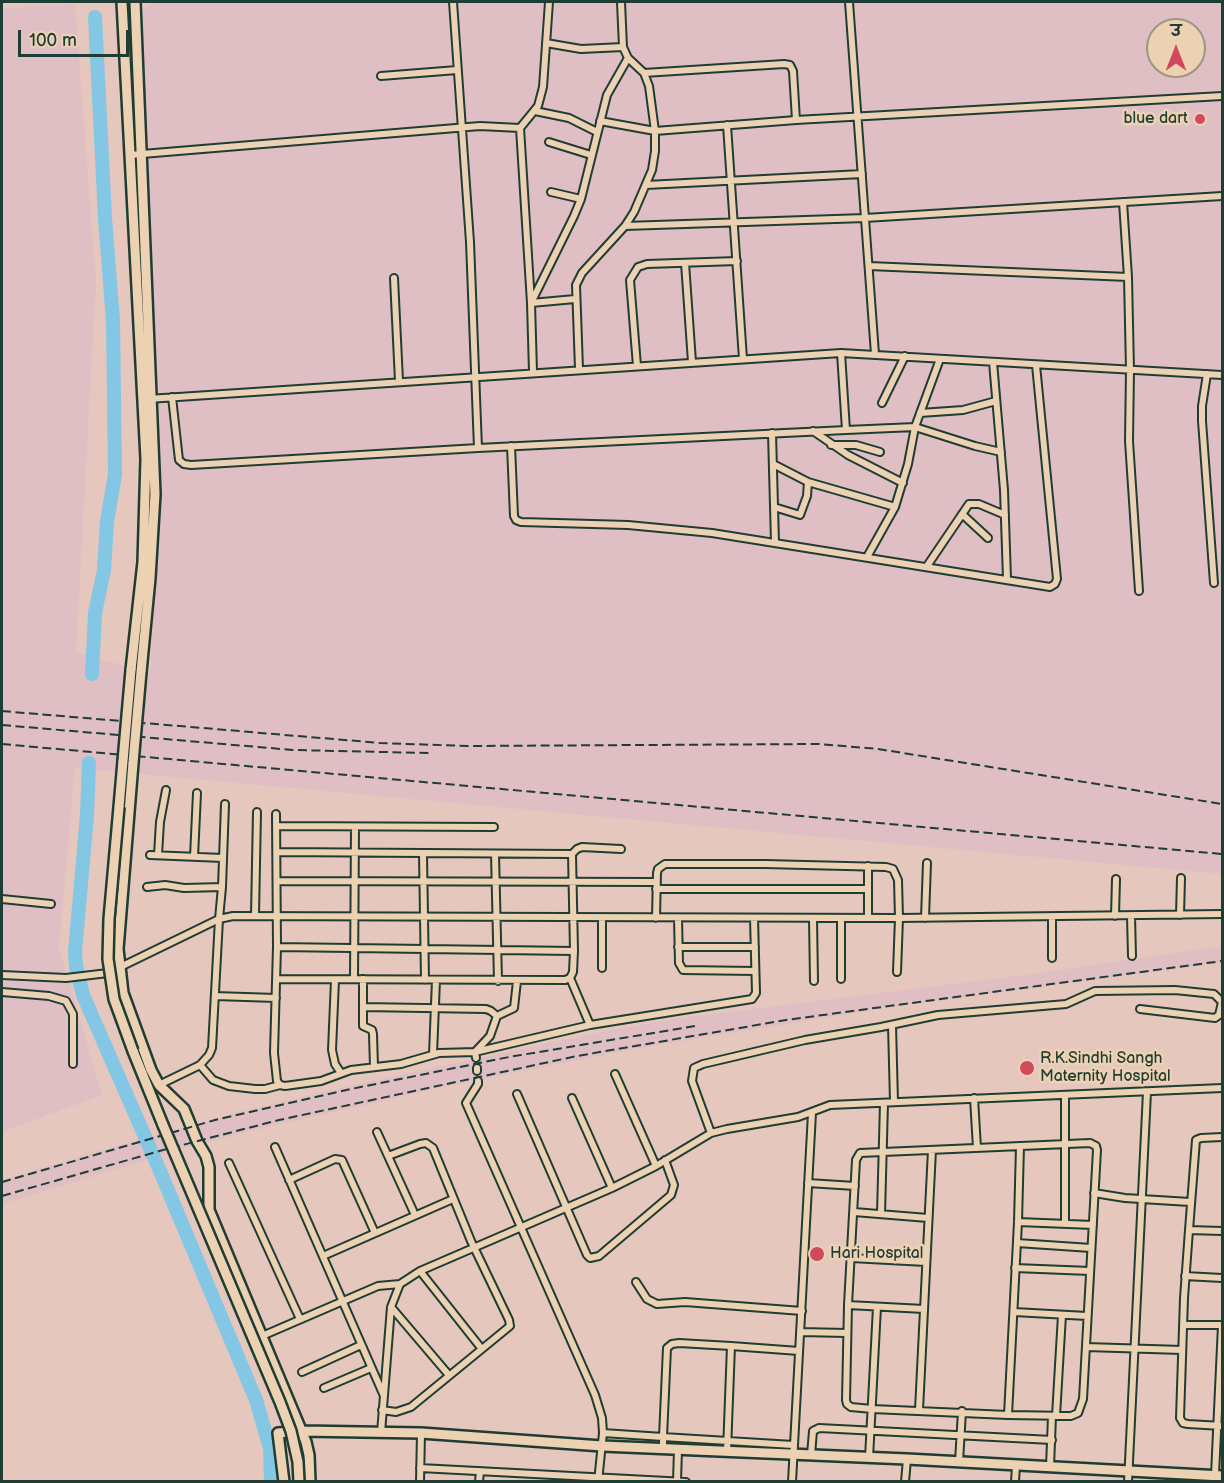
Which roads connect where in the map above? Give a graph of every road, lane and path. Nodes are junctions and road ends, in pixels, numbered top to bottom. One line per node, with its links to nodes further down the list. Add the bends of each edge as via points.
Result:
1 (122, 2): 25 (street)
2 (135, 2): 24 (street)
3 (453, 2): 10 (street)
4 (549, 2): 7 (street)
5 (621, 2): 8 (street)
6 (849, 2): 15 (street)
7 (546, 43): 8 (street, via 581,49); 14 (street, via 543,87)
8 (623, 47): 9 (street)
9 (628, 58): 11 (street); 17 (street, via 607,95)
10 (457, 70): 12 (street); 19 (street)
11 (644, 73): 16 (street, via 790,65); 21 (street)
12 (381, 76)
13 (1222, 96): 15 (street)
14 (535, 111): 20 (street); 22 (street, via 568,118)
15 (858, 116): 16 (street); 27 (street)
16 (796, 120): 18 (street)
17 (600, 121): 21 (street); 22 (street)
18 (727, 125): 21 (street); 28 (street)
19 (460, 128): 20 (street); 24 (street); 58 (street)
20 (520, 128): 43 (street)
21 (655, 131): 29 (street, via 655,151)
22 (597, 132): 26 (street)
23 (549, 142): 26 (street)
24 (141, 154): 25 (street); 61 (street)
25 (130, 155): 61 (street)
26 (591, 155): 32 (street)
27 (862, 174): 28 (street); 34 (street)
28 (732, 182): 29 (street); 35 (street)
29 (646, 185): 36 (street)
30 (550, 192): 32 (street)
31 (1222, 196): 33 (street)
32 (581, 199): 43 (street)
33 (1123, 202): 34 (street); 40 (street)
34 (865, 219): 35 (street); 39 (street)
35 (735, 224): 36 (street); 37 (street)
36 (625, 226): 42 (street, via 582,273)
37 (737, 261): 38 (street); 47 (street)
38 (684, 263): 49 (street); 52 (street, via 647,264 638,267 630,280)
39 (868, 266): 40 (street); 45 (street)
40 (1128, 277): 54 (street)
41 (394, 278): 59 (street)
42 (575, 299): 43 (street); 53 (street)
43 (531, 303): 55 (street)
44 (841, 353): 45 (street); 47 (street); 66 (street)
45 (875, 354): 46 (street)
46 (905, 356): 48 (street); 63 (street)
47 (743, 359): 49 (street)
48 (940, 359): 50 (street); 64 (street)
49 (692, 362): 52 (street)
50 (993, 362): 51 (street); 62 (street)
51 (1036, 365): 54 (street); 85 (street, via 1058,579 1050,587)
52 (637, 366): 53 (street)
53 (579, 369): 55 (street)
54 (1130, 370): 56 (street); 87 (street, via 1129,441)
55 (532, 372): 58 (street)
56 (1207, 374): 57 (street); 86 (street, via 1202,422)
57 (1222, 375)
58 (476, 376): 59 (street); 71 (street)
59 (399, 381): 60 (street)
60 (172, 397): 61 (street); 71 (street, via 177,452 184,464)
61 (147, 399): 88 (street, bridge, via 145,523)
62 (996, 401): 64 (street, via 963,410); 73 (street)
63 (882, 403)
64 (920, 413): 65 (street)
65 (915, 427): 66 (street); 73 (street); 76 (street)
66 (846, 430): 67 (street)
67 (813, 431): 68 (street); 69 (street)
68 (772, 433): 70 (street); 74 (street)
69 (831, 445): 72 (street, via 849,444); 76 (street)
70 (511, 446): 71 (street); 82 (street, via 514,516 521,522 675,528)
71 (478, 448)
72 (879, 452)
73 (1001, 452): 80 (street)
74 (773, 464): 75 (street); 77 (street)
75 (808, 482): 77 (street, via 800,515); 78 (street)
76 (903, 483): 78 (street)
77 (774, 507): 82 (street)
78 (895, 507): 83 (street)
79 (962, 514): 80 (street, via 973,503); 81 (street); 84 (street)
80 (1005, 515): 85 (street)
81 (988, 537)
82 (775, 543): 83 (street)
83 (867, 557): 84 (street)
84 (927, 566): 85 (street)
85 (1007, 579)
86 (1214, 583)
87 (1139, 591)
88 (128, 762): 152 (street); 304 (street, bridge, via 119,807 108,929 114,999 280,1402 291,1431)
89 (166, 790): 104 (street)
90 (197, 793): 105 (street)
91 (225, 804): 106 (street)
92 (257, 813): 123 (street)
93 (276, 814): 94 (street)
94 (276, 826): 95 (street); 98 (street)
95 (355, 826): 96 (street); 99 (street)
96 (494, 827)
97 (621, 849): 102 (street, via 582,847)
98 (277, 852): 99 (street); 111 (street)
99 (354, 853): 100 (street); 113 (street)
100 (423, 854): 101 (street); 112 (street)
101 (495, 854): 102 (street); 114 (street)
102 (572, 854): 115 (street)
103 (150, 855): 104 (street)
104 (158, 855): 105 (street)
105 (194, 857): 106 (street)
106 (223, 858): 118 (street)
107 (927, 863): 141 (street)
108 (868, 866): 116 (street, via 665,864 658,869); 119 (street); 140 (street, via 886,867 897,874)
109 (1181, 878): 125 (street)
110 (1116, 879): 126 (street)
111 (277, 881): 113 (street); 124 (street)
112 (424, 881): 113 (street); 114 (street); 130 (street)
113 (354, 882): 128 (street)
114 (496, 882): 115 (street); 131 (street)
115 (572, 883): 116 (street); 132 (street)
116 (656, 885): 119 (street); 134 (street)
117 (147, 887): 118 (street)
118 (222, 887): 142 (street)
119 (868, 890): 139 (street)
120 (2, 899): 121 (street)
121 (51, 904)
122 (1222, 914): 125 (street)
123 (255, 915): 124 (street); 142 (street)
124 (276, 915): 128 (street); 143 (street)
125 (1180, 915): 127 (street)
126 (1115, 916): 127 (street); 129 (street)
127 (1131, 916): 150 (street)
128 (354, 917): 130 (street); 146 (street)
129 (1052, 917): 141 (street); 151 (street)
130 (425, 918): 131 (street); 147 (street)
131 (498, 918): 132 (street); 148 (street)
132 (573, 918): 133 (street); 149 (street)
133 (602, 918): 134 (street); 153 (street)
134 (656, 918): 135 (street)
135 (678, 918): 136 (street); 144 (street)
136 (754, 918): 137 (street); 145 (street)
137 (813, 918): 138 (street); 167 (street)
138 (841, 918): 139 (street); 159 (street)
139 (868, 918): 140 (street)
140 (899, 918): 141 (street); 155 (street)
141 (926, 918)
142 (219, 919): 152 (street); 169 (street)
143 (277, 947): 146 (street); 158 (street)
144 (678, 947): 145 (street); 154 (street, via 683,970)
145 (755, 947): 154 (street)
146 (354, 949): 147 (street); 161 (street)
147 (425, 949): 148 (street); 163 (street)
148 (498, 950): 149 (street); 165 (street)
149 (574, 951): 157 (street)
150 (1132, 956)
151 (1052, 958)
152 (119, 968): 156 (street, via 66,978); 186 (street, via 129,1015)
153 (602, 969)
154 (755, 971): 176 (street, via 756,993 752,999)
155 (897, 972)
156 (2, 975)
157 (570, 978): 166 (street); 176 (street)
158 (277, 979): 160 (street); 170 (street)
159 (842, 979)
160 (335, 980): 161 (street); 183 (street, via 332,1050)
161 (354, 980): 162 (street)
162 (363, 980): 163 (street); 172 (street)
163 (425, 980): 164 (street)
164 (436, 980): 165 (street); 173 (street)
165 (498, 981): 166 (street)
166 (517, 981): 175 (street, via 514,1008)
167 (813, 981)
168 (2, 992): 180 (street, via 66,1001 73,1014)
169 (215, 996): 170 (street); 181 (street, via 212,1048)
170 (276, 998): 187 (street, via 274,1053)
171 (1222, 1002): 174 (street, via 1215,1018); 177 (street, via 1214,994 1175,990 1095,991 1066,1004 944,1014)
172 (363, 1007): 173 (street); 182 (street, via 363,1026 373,1034)
173 (434, 1008): 175 (street, via 486,1010); 178 (street)
174 (1140, 1010)
175 (497, 1016): 179 (street, via 490,1036)
176 (590, 1025): 179 (street)
177 (892, 1025): 194 (street); 198 (street, via 805,1040 694,1068 692,1081)
178 (434, 1054): 179 (street); 182 (street)
179 (476, 1055)
180 (73, 1064)
181 (200, 1065): 186 (street); 187 (street, via 213,1080 229,1086 255,1089)
182 (374, 1067): 183 (street)
183 (341, 1073): 187 (street, via 321,1081)
184 (615, 1074): 209 (street)
185 (478, 1081): 226 (street, via 466,1103)
186 (159, 1085): 257 (street, via 184,1109 206,1156 209,1210)
187 (280, 1085)
188 (1222, 1088): 189 (street)
189 (1147, 1092): 191 (street); 216 (street)
190 (517, 1094): 218 (street)
191 (1065, 1095): 193 (street); 200 (street)
192 (572, 1098): 213 (street)
193 (974, 1098): 194 (street); 203 (street)
194 (894, 1102): 195 (street)
195 (884, 1103): 196 (street, via 830,1105); 205 (street)
196 (812, 1113): 198 (street); 211 (street)
197 (377, 1132): 206 (street)
198 (711, 1133): 207 (street)
199 (1222, 1137): 217 (street, via 1196,1140)
200 (1066, 1144): 201 (street); 214 (street, via 1096,1146); 224 (street)
201 (1020, 1146): 203 (street); 223 (street)
202 (275, 1147): 210 (street)
203 (976, 1148): 204 (street)
204 (932, 1150): 205 (street); 222 (street)
205 (884, 1152): 212 (street, via 857,1156); 220 (street)
206 (388, 1156): 215 (street, via 430,1144); 221 (street)
207 (665, 1160): 209 (street); 218 (street, via 674,1185 671,1195 599,1256 586,1255)
208 (229, 1163): 252 (street)
209 (656, 1166): 213 (street)
210 (289, 1180): 229 (street, via 335,1159 342,1160); 233 (street)
211 (808, 1183): 212 (street); 248 (street)
212 (855, 1186): 219 (street)
213 (612, 1188): 218 (street)
214 (1094, 1193): 216 (street); 225 (street)
215 (453, 1199): 221 (street); 231 (street)
216 (1142, 1199): 217 (street); 262 (street)
217 (1190, 1202): 227 (street)
218 (566, 1207): 226 (street)
219 (854, 1212): 220 (street); 234 (street)
220 (881, 1214): 222 (street)
221 (415, 1215): 229 (street)
222 (928, 1218): 235 (street)
223 (1018, 1222): 224 (street); 230 (street)
224 (1065, 1224): 225 (street)
225 (1093, 1225): 232 (street)
226 (522, 1227): 231 (street); 281 (street, via 595,1395)
227 (1189, 1230): 228 (street); 239 (street)
228 (1222, 1232)
229 (375, 1233): 233 (street)
230 (1017, 1243): 232 (street); 236 (street)
231 (476, 1247): 238 (street); 261 (street, via 510,1326)
232 (1091, 1248): 237 (street)
233 (323, 1256): 243 (street)
234 (851, 1258): 235 (street); 244 (street)
235 (926, 1262): 247 (street)
236 (1015, 1268): 237 (street); 249 (street)
237 (1090, 1271): 251 (street)
238 (420, 1272): 242 (street); 261 (street)
239 (1185, 1276): 240 (street); 253 (street)
240 (1222, 1278)
241 (636, 1282): 248 (street, via 647,1299 657,1304 685,1302)
242 (400, 1284): 243 (street, via 378,1286); 245 (street)
243 (342, 1300): 252 (street); 258 (street)
244 (848, 1305): 246 (street); 256 (street)
245 (391, 1307): 267 (street); 269 (street)
246 (877, 1307): 247 (street); 270 (street)
247 (924, 1309): 272 (street)
248 (802, 1311): 255 (street)
249 (1014, 1312): 250 (street); 274 (street)
250 (1062, 1315): 251 (street); 275 (street)
251 (1087, 1316): 260 (street)
252 (300, 1319): 257 (street)
253 (1184, 1325): 254 (street); 263 (street)
254 (1222, 1325): 276 (street)
255 (800, 1332): 256 (street); 264 (street)
256 (847, 1333): 270 (street, via 846,1400 851,1407)
257 (262, 1336): 277 (street)
258 (361, 1345): 265 (street); 266 (street)
259 (731, 1346): 264 (street); 283 (street, via 679,1343 668,1348); 285 (street)
260 (1086, 1347): 262 (street); 275 (street, via 1082,1407 1071,1416)
261 (481, 1348): 267 (street)
262 (1135, 1349): 263 (street); 300 (street)
263 (1182, 1350): 276 (street, via 1180,1418 1188,1424)
264 (799, 1352): 289 (street)
265 (370, 1368): 268 (street); 269 (street)
266 (302, 1372)
267 (448, 1374): 271 (street, via 411,1407 396,1412)
268 (324, 1388)
269 (384, 1396): 271 (street)
270 (872, 1408): 272 (street); 278 (street)
271 (382, 1410): 279 (street)
272 (919, 1410): 273 (street)
273 (962, 1411): 274 (street); 282 (street)
274 (1008, 1415): 275 (street)
275 (1054, 1416): 284 (street)
276 (1220, 1426): 299 (street)
277 (302, 1431): 279 (street); 303 (street, via 278,1433); 305 (street, via 309,1455)
278 (871, 1431): 282 (street); 291 (street, via 815,1429); 292 (street)
279 (381, 1432): 280 (street)
280 (420, 1433): 286 (street); 297 (street)
281 (603, 1433): 283 (street); 286 (street)
282 (960, 1436): 284 (street); 294 (street)
283 (663, 1437): 285 (street); 287 (street)
284 (1052, 1440): 296 (street)
285 (727, 1441): 289 (street); 290 (street)
286 (602, 1446): 287 (street); 301 (street)
287 (663, 1448): 288 (street)
288 (678, 1449): 290 (street); 302 (street)
289 (793, 1450): 290 (street); 291 (street); 309 (street)
290 (727, 1452)
291 (811, 1455): 292 (street)
292 (869, 1458): 293 (street)
293 (907, 1459): 294 (street); 310 (street)
294 (959, 1462): 295 (street)
295 (1016, 1465): 296 (street); 311 (street)
296 (1050, 1467): 300 (street)
297 (420, 1468): 298 (street); 306 (street)
298 (480, 1471): 301 (street); 307 (street)
299 (1219, 1476): 300 (street)
300 (1128, 1477)
301 (598, 1479): 302 (street)
302 (677, 1481): 308 (street)
303 (284, 1482)
304 (299, 1482)
305 (310, 1482)
306 (420, 1482)
307 (479, 1482)
308 (686, 1482)
309 (792, 1482)
310 (905, 1482)
311 (1015, 1482)

